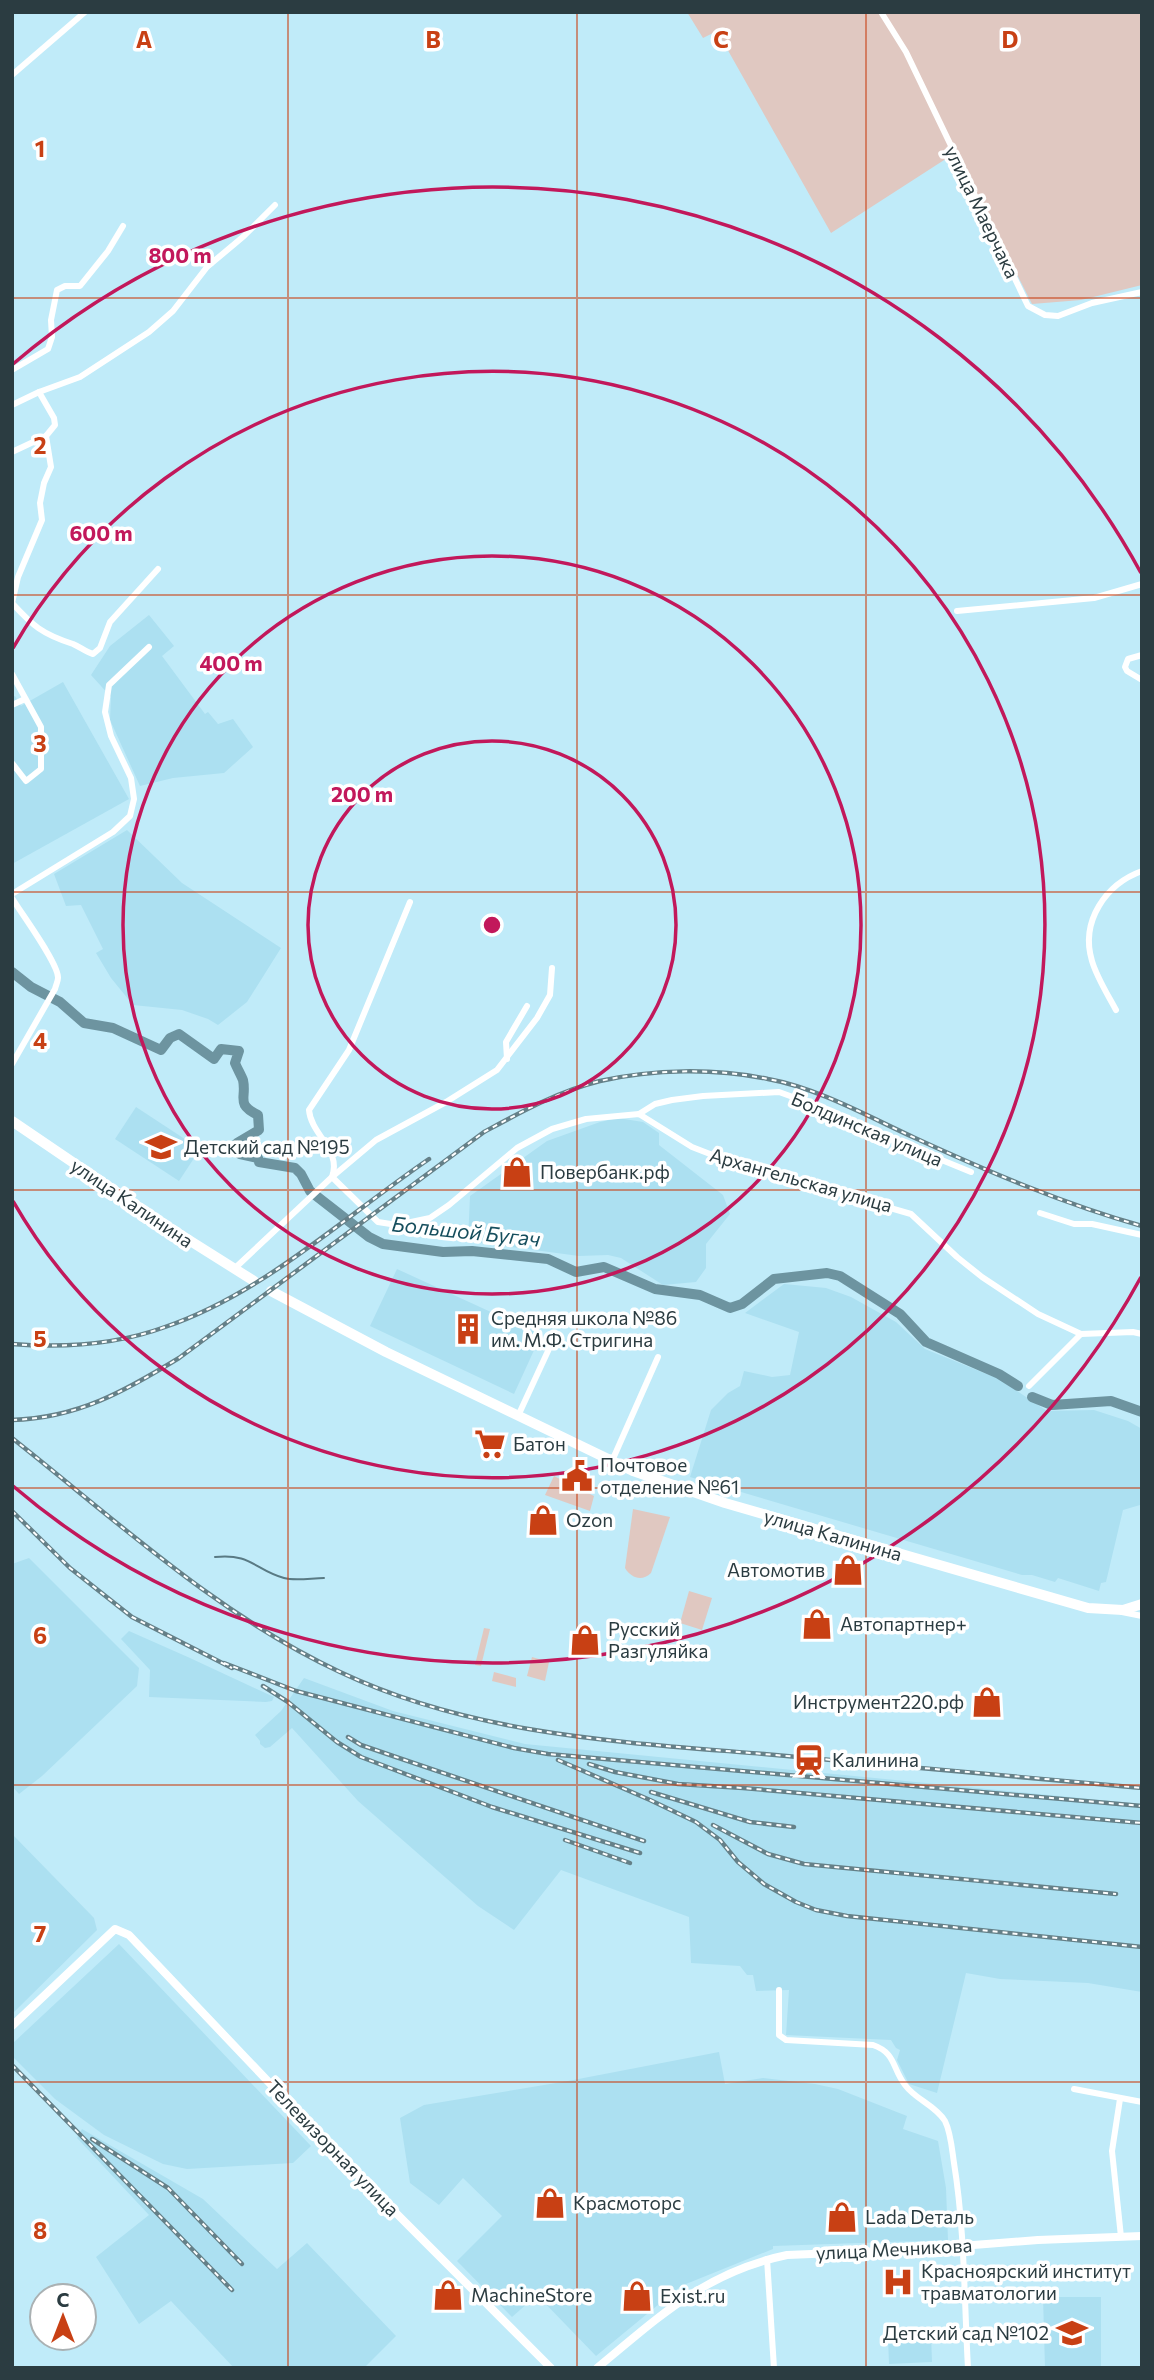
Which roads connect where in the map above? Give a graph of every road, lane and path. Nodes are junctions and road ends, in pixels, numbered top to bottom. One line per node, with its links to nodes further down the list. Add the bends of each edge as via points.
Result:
1 (85, 12): 3 (street)
2 (881, 12): 6 (street, улица Маерчака, via 917,76 1028,306 1058,316)
3 (12, 75)
4 (275, 205): 8 (street, via 207,267 173,311 149,332 80,377)
5 (123, 226): 7 (street, via 80,286 57,290 48,349)
6 (1142, 292)
7 (12, 370)
8 (39, 392): 9 (street); 10 (street, via 54,418 55,425)
9 (12, 405)
10 (46, 436): 11 (street); 14 (street, via 51,467 40,503 42,520)
11 (12, 452)
12 (158, 569): 14 (street, via 110,622 93,654 34,627)
13 (1142, 584): 15 (street, via 1094,598)
14 (12, 603)
15 (957, 611)
16 (149, 647): 24 (street, via 109,685 105,712 131,778 134,799 130,816 113,832)
17 (1142, 655): 19 (street, via 1128,659 1125,667)
18 (12, 674): 20 (street)
19 (1142, 680)
20 (25, 699): 21 (street); 22 (street, via 41,727 41,769 26,781)
21 (12, 705)
22 (12, 763)
23 (1142, 871): 28 (street, via 1120,880 1104,896 1089,936 1091,961)
24 (12, 896): 30 (street, via 53,960 58,977)
25 (410, 902): 34 (street, via 349,1049 309,1110 328,1145 335,1168)
26 (552, 968): 29 (street, via 550,995)
27 (527, 1006): 29 (street, via 506,1042)
28 (1116, 1010)
29 (507, 1059): 34 (street, via 446,1102 376,1140)
30 (12, 1065)
31 (639, 1114): 33 (street, Болдинская улица, via 672,1100 779,1092); 34 (street, via 586,1119 552,1129 517,1148 430,1218 397,1225 378,1222); 38 (street, Архангельская улица, via 692,1147 728,1161 911,1214 982,1277 1038,1314)
32 (12, 1121): 37 (main road, улица Калинина)
33 (971, 1172)
34 (332, 1177): 37 (street)
35 (1040, 1213): 36 (street, via 1074,1224)
36 (1142, 1235)
37 (234, 1269): 43 (main road, улица Калинина, via 386,1352)
38 (1081, 1334): 39 (street); 42 (street)
39 (1142, 1334)
40 (554, 1338): 43 (street)
41 (658, 1357): 44 (street)
42 (1029, 1386)
43 (518, 1416): 44 (main road, улица Калинина)
44 (612, 1461): 46 (main road, улица Калинина, via 736,1507 1037,1595)
45 (1142, 1604): 46 (main road, улица Калинина)
46 (1109, 1610): 47 (street)
47 (1142, 1616)
48 (779, 1990): 55 (street, via 779,2035 786,2040 885,2049 905,2086 945,2121)
49 (12, 2026): 57 (street, Телевизорная улица, via 115,1929 129,1935 336,2153)
50 (1074, 2089): 51 (street)
51 (1121, 2098): 52 (street); 54 (street, via 1112,2151)
52 (1142, 2102)
53 (1142, 2236): 54 (street, улица Мечникова)
54 (1121, 2237): 55 (street, улица Мечникова)
55 (963, 2246): 56 (street, улица Мечникова); 60 (street)
56 (767, 2259): 58 (street, улица Мечникова, via 688,2294); 59 (street)
57 (551, 2368)
58 (597, 2368)
59 (774, 2368)
60 (968, 2368)

